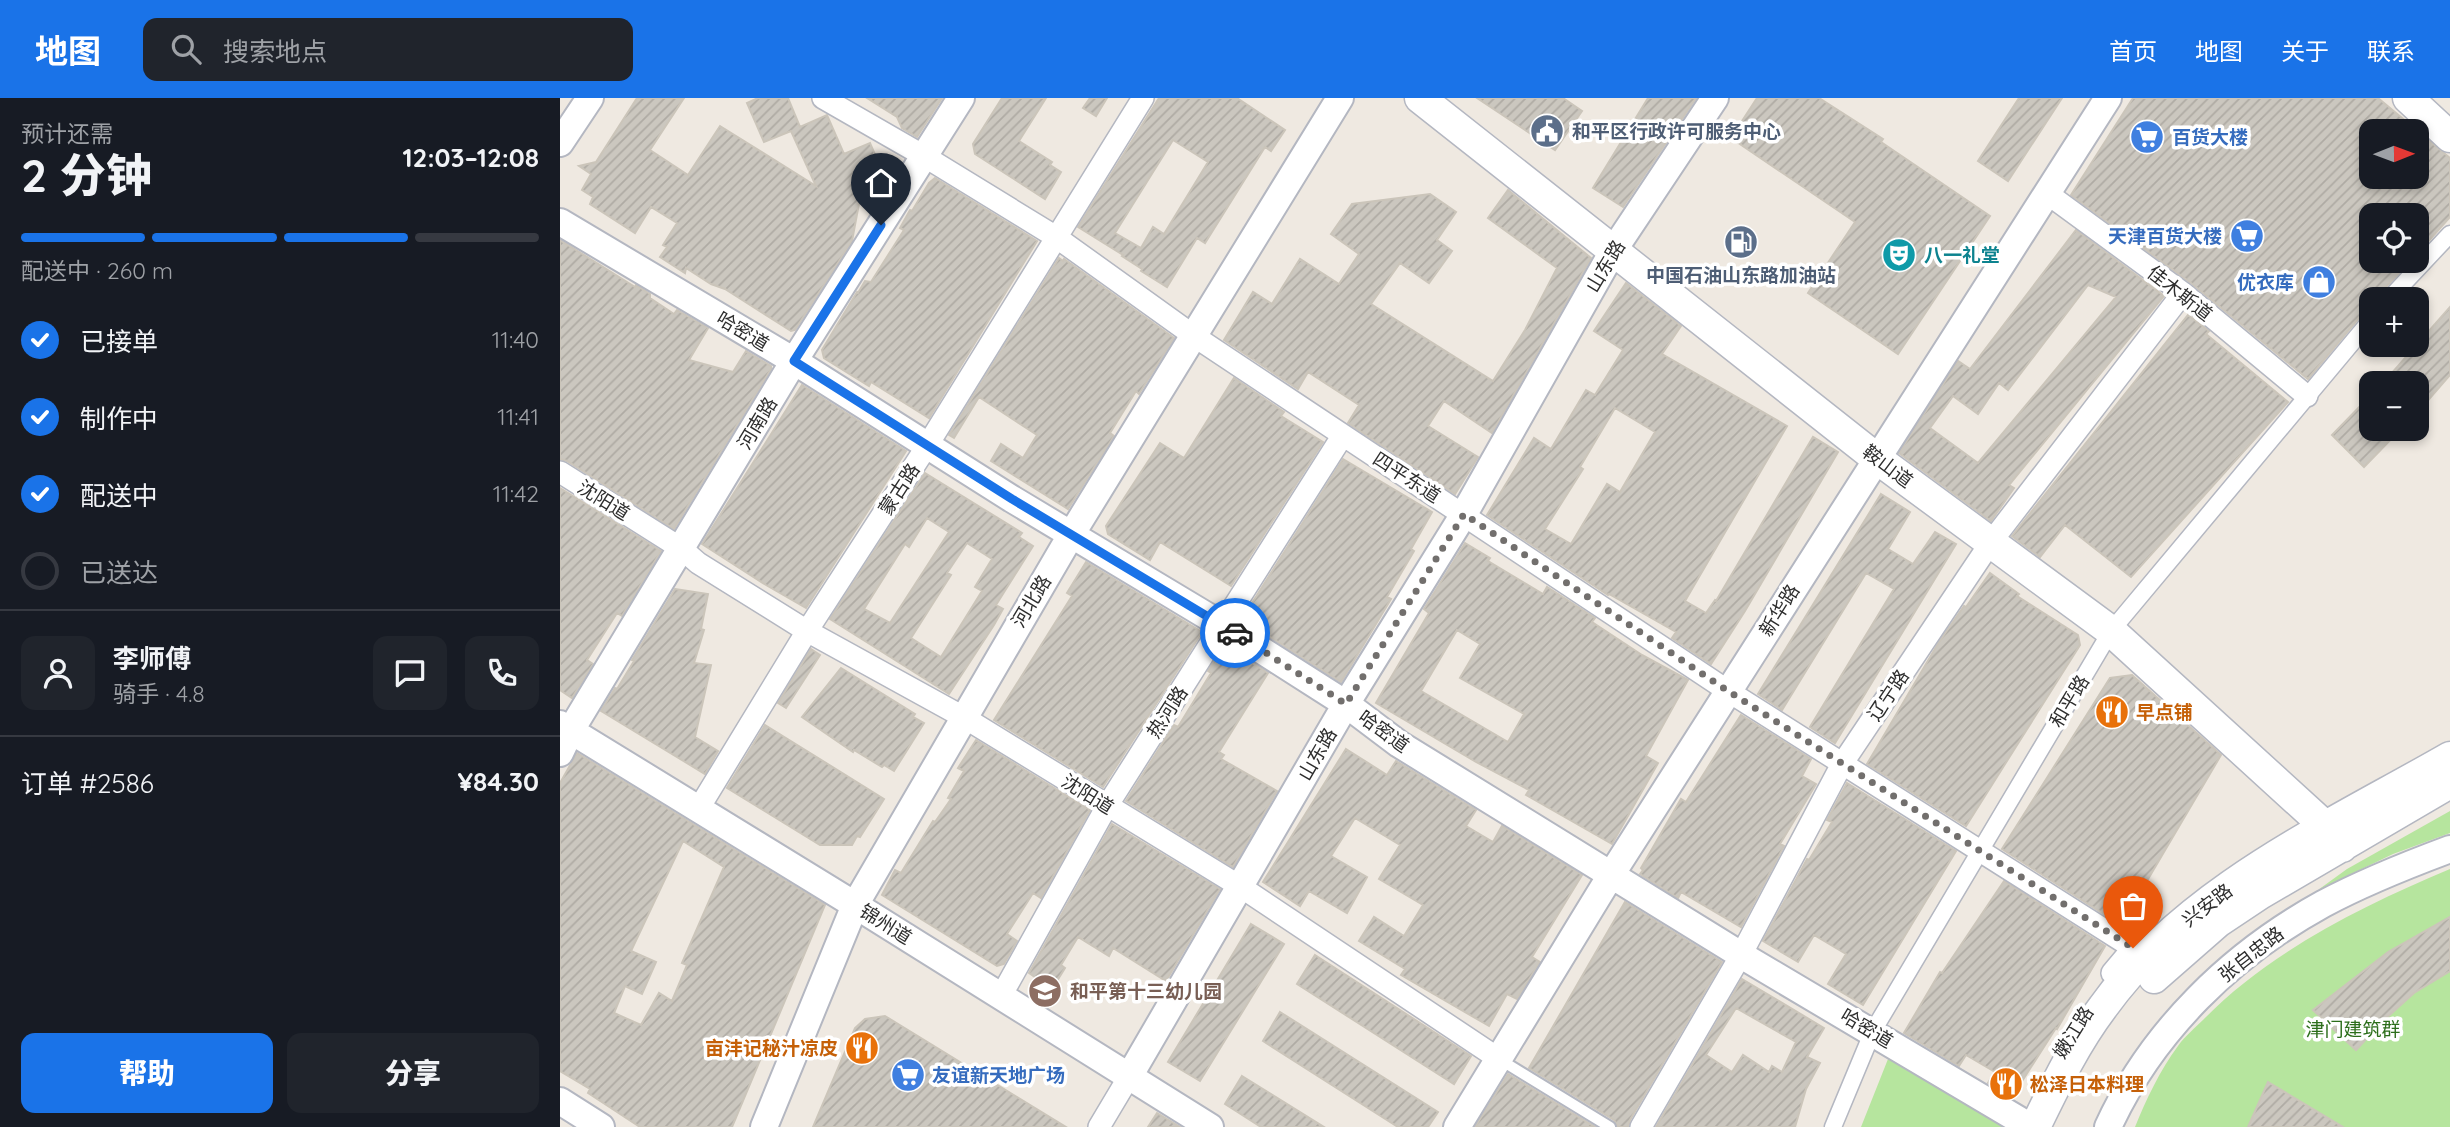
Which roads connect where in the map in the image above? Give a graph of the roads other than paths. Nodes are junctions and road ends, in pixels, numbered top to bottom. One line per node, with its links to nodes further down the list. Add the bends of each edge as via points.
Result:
1 (590, 98): 10 (street)
2 (823, 98): 12 (street, 四平东道)
3 (961, 98): 12 (street, 河南路)
4 (1143, 98): 16 (street, 蒙古路)
5 (1340, 98): 21 (street, 河北路)
6 (1420, 98): 17 (main road, 鞍山道)
7 (1715, 98): 17 (street, 山东路)
8 (2108, 98): 13 (street, 新华路)
9 (2408, 98): 11 (main road)
10 (564, 130)
11 (2450, 137)
12 (924, 156): 16 (street, 四平东道); 22 (street, 河南路)
13 (2048, 194): 19 (street, 佳木斯道); 26 (street, 新华路)
14 (560, 222): 22 (street, 哈密道)
15 (2450, 234): 18 (street)
16 (1056, 237): 21 (street, 四平东道); 25 (street, 蒙古路)
17 (1614, 251): 26 (main road, 鞍山道); 28 (street, 山东路)
18 (2400, 287)
19 (2183, 293): 23 (street, 佳木斯道); 30 (street, 辽宁路)
20 (2359, 334): 23 (street, 和平路)
21 (1194, 336): 24 (street, 四平东道); 29 (street, 河北路)
22 (794, 361): 25 (street, 哈密道); 31 (street, 河南路)
23 (2307, 396): 34 (street, 和平路)
24 (1343, 435): 28 (street, 四平东道); 32 (street, 热河路)
25 (927, 446): 29 (street, 哈密道); 33 (street, 蒙古路)
26 (1876, 458): 30 (main road, 鞍山道); 35 (street, 新华路)
27 (560, 472): 31 (street, 沈阳道)
28 (1464, 514): 35 (street, 四平东道); 36 (street, 山东路)
29 (1071, 535): 32 (street, 哈密道); 37 (street, 河北路)
30 (1991, 542): 34 (main road, 鞍山道); 40 (street, 辽宁路)
31 (682, 549): 33 (street, 沈阳道); 38 (street, 河南路)
32 (1222, 625): 36 (street, 哈密道); 42 (street, 热河路)
33 (807, 631): 37 (street, 沈阳道); 43 (street, 蒙古路)
34 (2111, 631): 44 (main road, 鞍山道); 46 (street, 和平路)
35 (1728, 691): 40 (street, 四平东道); 47 (street, 新华路)
36 (1346, 704): 47 (street, 哈密道, via 1399,744); 48 (street, 山东路)
37 (965, 718): 42 (street, 沈阳道); 49 (street, 河北路)
38 (564, 736): 43 (street, 锦州道)
39 (2450, 757): 44 (main road, 兴安路)
40 (1842, 764): 46 (street, 四平东道); 51 (street, 辽宁路)
41 (2450, 783): 44 (main road, 兴安路)
42 (1107, 806): 48 (street, 沈阳道); 52 (street, 热河路)
43 (699, 808): 49 (street, 锦州道)
44 (2334, 837): 65 (main road, 兴安路, via 2226,890 2139,964 2084,1034); 66 (main road, 兴安路, via 2218,922 2150,982 2094,1056)
45 (2450, 849): 67 (street, 张自忠路, via 2325,903 2244,959 2199,997 2159,1041)
46 (1979, 852): 50 (street, 四平东道); 53 (street, 和平路)
47 (1611, 874): 51 (street, 哈密道); 54 (street, 新华路)
48 (1241, 887): 54 (street, 沈阳道); 55 (street, 山东路)
49 (855, 905): 52 (street, 锦州道); 58 (street, 河北路)
50 (2133, 948): 65 (street, 嫩江路, via 2049,1070)
51 (1741, 955): 53 (street, 哈密道); 63 (street, 辽宁路)
52 (1002, 996): 55 (street, 锦州道)
53 (1873, 1031): 64 (street, 和平路); 65 (street, 哈密道)
54 (1499, 1059): 61 (street, 新华路); 62 (lane, 沈阳道)
55 (1130, 1075): 59 (street, 山东路); 60 (street, 锦州道)
56 (560, 1101): 57 (street)
57 (601, 1127)
58 (764, 1127)
59 (1099, 1127)
60 (1210, 1127)
61 (1457, 1127)
62 (1610, 1127)
63 (1641, 1127)
64 (1832, 1127)
65 (2033, 1127)
66 (2058, 1127)
67 (2108, 1127)

